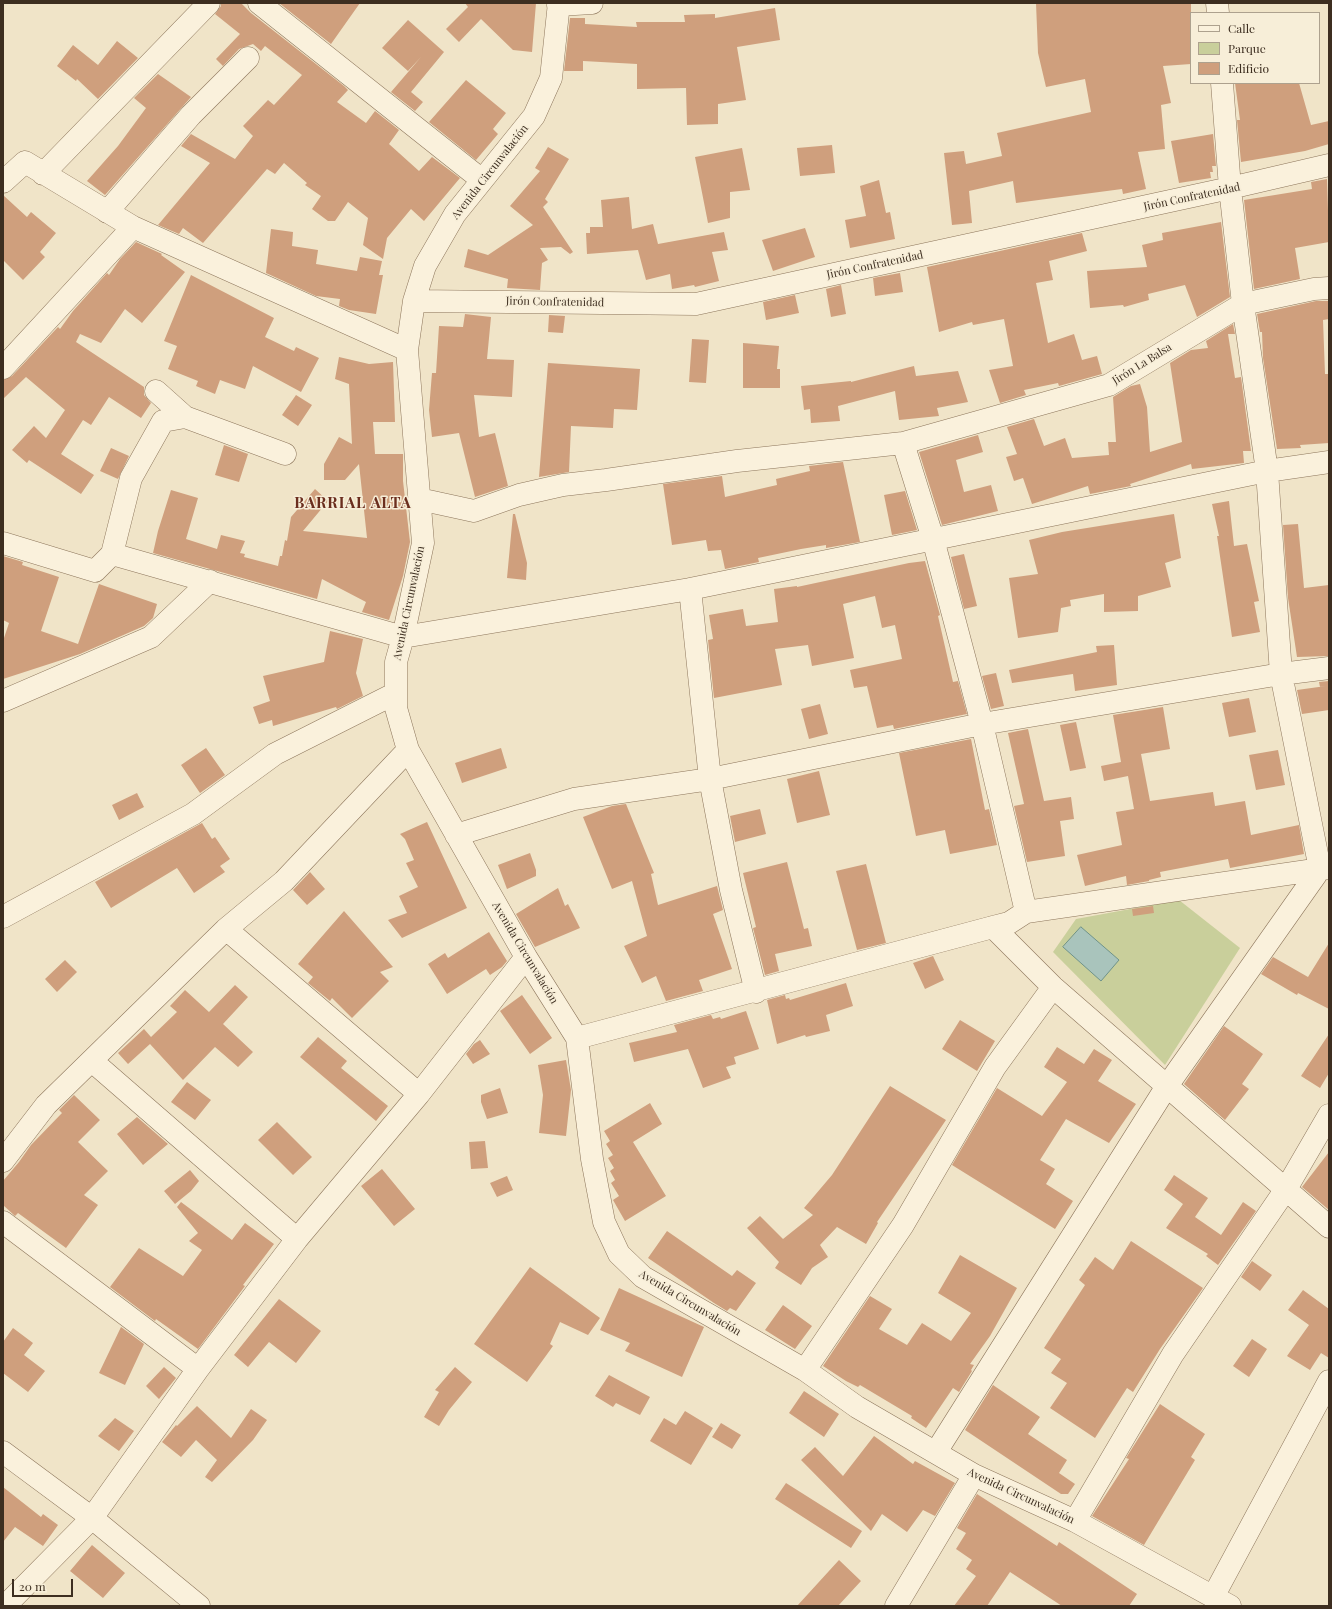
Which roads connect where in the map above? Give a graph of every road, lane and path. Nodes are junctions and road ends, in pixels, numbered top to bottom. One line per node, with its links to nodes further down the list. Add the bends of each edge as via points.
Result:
1 (209, 3): 8 (street)
2 (259, 3): 9 (street)
3 (592, 3): 4 (street)
4 (558, 4): 9 (street, Avenida Circunvalación, via 551,78 534,116)
5 (248, 58): 12 (street, via 191,115)
6 (1222, 84): 11 (street)
7 (1329, 165): 11 (street, Jirón Confratenidad)
8 (43, 174): 10 (street, via 25,162); 12 (street)
9 (482, 180): 15 (street, Avenida Circunvalación, via 455,214 428,260)
10 (3, 182)
11 (1230, 188): 15 (street, Jirón Confratenidad, via 696,304); 16 (street)
12 (107, 212): 13 (street)
13 (133, 227): 17 (street); 18 (street)
14 (1329, 288): 16 (street, Jirón La Balsa)
15 (414, 300): 17 (street, Avenida Circunvalación)
16 (1243, 304): 21 (street, Jirón La Balsa, via 1109,385); 24 (street)
17 (407, 350): 25 (street, Avenida Circunvalación)
18 (3, 368)
19 (156, 391): 20 (street)
20 (185, 417): 22 (street); 28 (street, via 162,421 131,478)
21 (902, 443): 25 (street, Jirón La Balsa, via 737,461 563,485 519,495 474,511); 26 (street)
22 (285, 454)
23 (1329, 462): 24 (street)
24 (1267, 471): 26 (street); 33 (street)
25 (419, 499): 31 (street, Avenida Circunvalación, via 423,543)
26 (933, 539): 30 (street); 36 (street)
27 (3, 543): 28 (street, via 96,571)
28 (112, 554): 29 (street)
29 (210, 581): 31 (street); 35 (street, via 151,637)
30 (690, 589): 31 (street); 38 (street)
31 (403, 637): 34 (street, Avenida Circunvalación, via 396,662)
32 (1329, 668): 33 (street)
33 (1280, 674): 36 (street); 40 (street)
34 (396, 693): 37 (street, Avenida Circunvalación, via 396,708); 42 (street, via 275,754 193,814)
35 (3, 701)
36 (982, 724): 38 (street); 41 (street)
37 (408, 750): 39 (street, Avenida Circunvalación); 44 (street, via 284,881)
38 (710, 779): 39 (street, via 574,799); 47 (street, via 731,890)
39 (456, 835): 45 (street, Avenida Circunvalación)
40 (1325, 868): 41 (street); 50 (street)
41 (1026, 912): 43 (street, via 1009,923)
42 (3, 917)
43 (993, 927): 46 (street); 47 (street)
44 (226, 929): 49 (street); 51 (street)
45 (526, 957): 48 (street, Avenida Circunvalación); 51 (street)
46 (1053, 987): 50 (street); 59 (street, via 995,1067 903,1225)
47 (756, 992): 48 (street)
48 (577, 1038): 59 (street, Avenida Circunvalación, via 592,1159 604,1222 619,1254 643,1277)
49 (92, 1061): 53 (street, via 46,1105); 57 (street)
50 (1167, 1086): 54 (street); 62 (street)
51 (419, 1094): 57 (street)
52 (1329, 1115): 54 (street)
53 (3, 1161)
54 (1286, 1189): 56 (street); 65 (street, via 1173,1354)
55 (3, 1222): 58 (street)
56 (1329, 1227)
57 (297, 1239): 58 (street)
58 (198, 1369): 64 (street)
59 (804, 1370): 62 (street, Avenida Circunvalación, via 857,1407)
60 (1329, 1381): 66 (street)
61 (3, 1452): 64 (street)
62 (936, 1452): 63 (street, Avenida Circunvalación)
63 (974, 1475): 65 (street, Avenida Circunvalación); 69 (street)
64 (92, 1518): 67 (street); 68 (street)
65 (1075, 1521): 66 (street, Avenida Circunvalación)
66 (1221, 1601)
67 (5, 1606)
68 (200, 1606)
69 (896, 1606)

